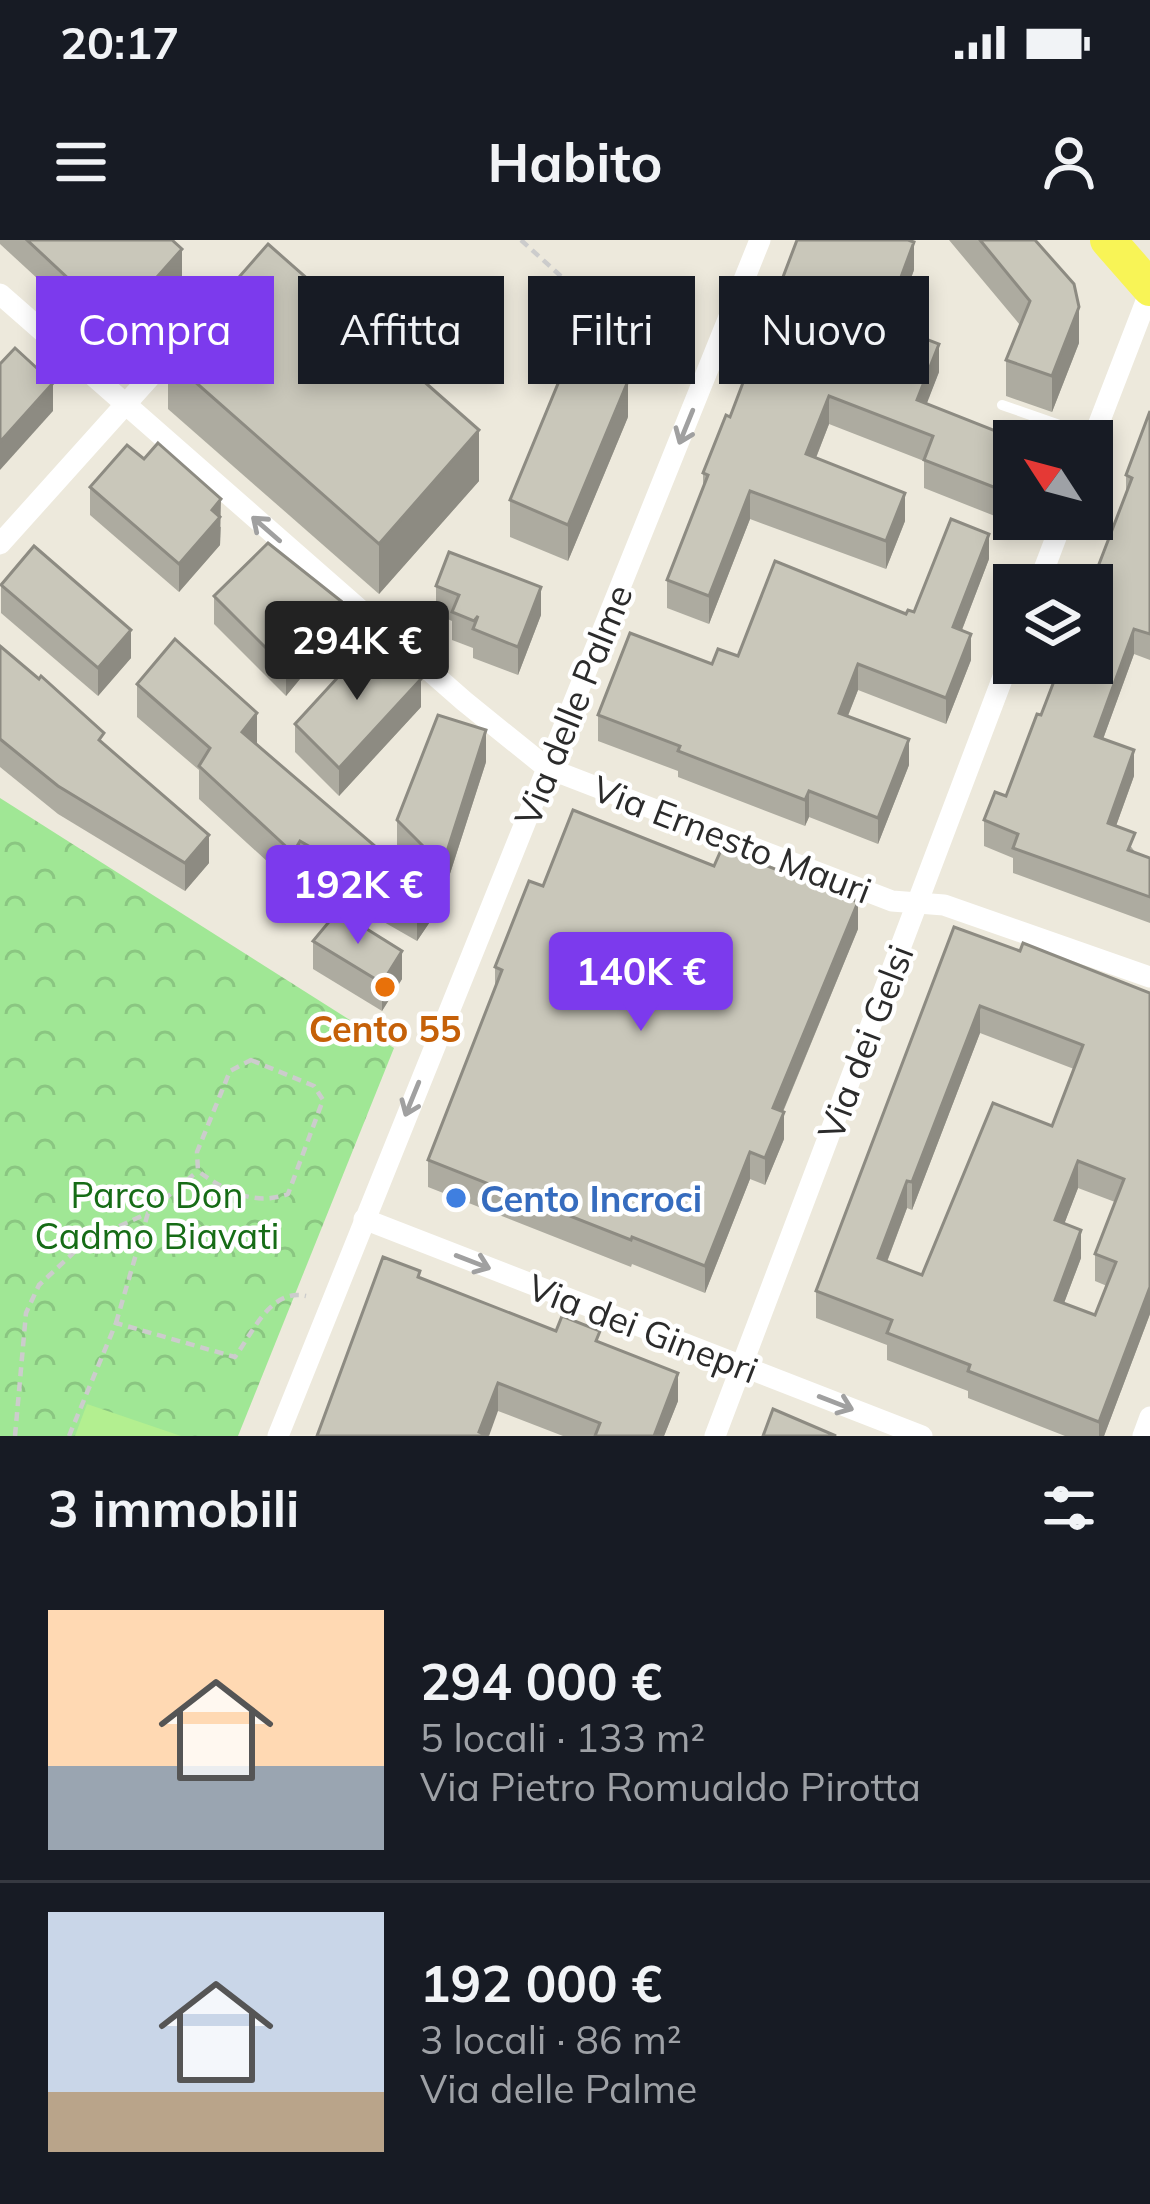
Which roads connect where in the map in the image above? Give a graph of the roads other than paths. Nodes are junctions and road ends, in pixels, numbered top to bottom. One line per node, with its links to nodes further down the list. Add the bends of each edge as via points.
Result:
1 (760, 240): 12 (street, Via delle Palme, one-way to 12)
2 (1108, 240): 3 (main road)
3 (1150, 289): 9 (street)
4 (0, 294): 6 (street, Via Ernesto Mauri)
5 (144, 384): 6 (street)
6 (125, 405): 10 (street); 12 (street, Via Ernesto Mauri, one-way to 6)
7 (1002, 405): 8 (lane)
8 (1042, 420)
9 (1100, 420)
10 (0, 544)
11 (1000, 684): 13 (street, Via dei Gelsi)
12 (547, 768): 13 (street, Via Ernesto Mauri); 15 (street, Via delle Palme, one-way to 15)
13 (917, 906): 14 (street, Via Ernesto Mauri, via 944,905); 16 (street, Via dei Gelsi)
14 (1150, 977)
15 (364, 1219): 16 (street, Via dei Ginepri, one-way to 16); 18 (street, Via delle Palme)
16 (740, 1367): 19 (street, Via dei Gelsi); 20 (street, Via dei Ginepri, one-way to 20)
17 (1150, 1417): 21 (street)
18 (278, 1436)
19 (715, 1436)
20 (922, 1436)
21 (1143, 1436)

